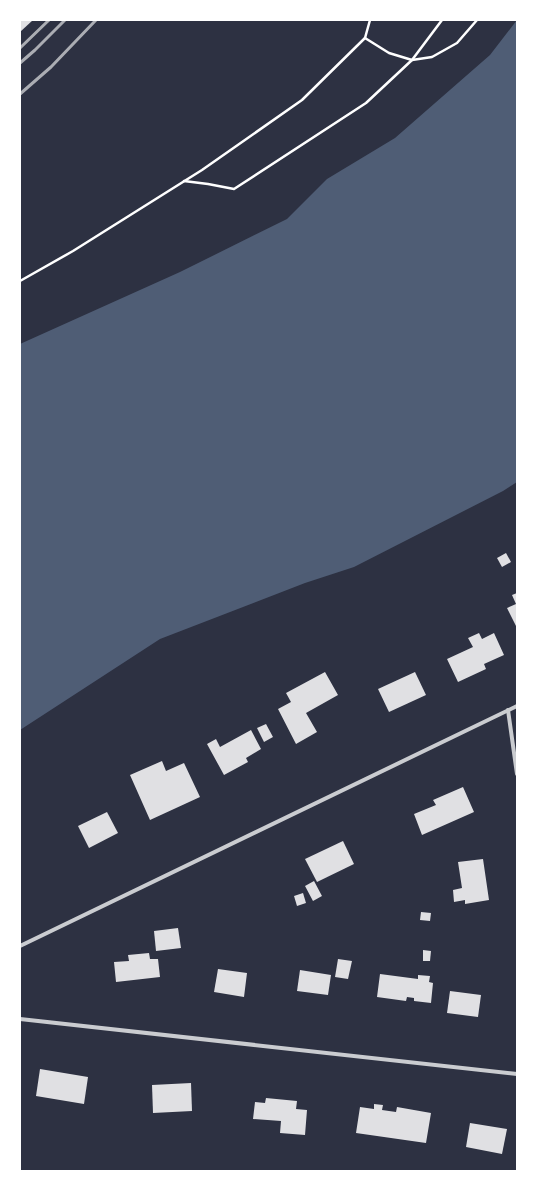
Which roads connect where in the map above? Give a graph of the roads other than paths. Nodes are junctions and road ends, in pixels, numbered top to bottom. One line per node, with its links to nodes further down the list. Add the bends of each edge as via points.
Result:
1 (517, 706): 2 (street)
2 (508, 710): 3 (street); 4 (street)
3 (517, 774)
4 (20, 946)
5 (20, 1019): 6 (street)
6 (517, 1074)

